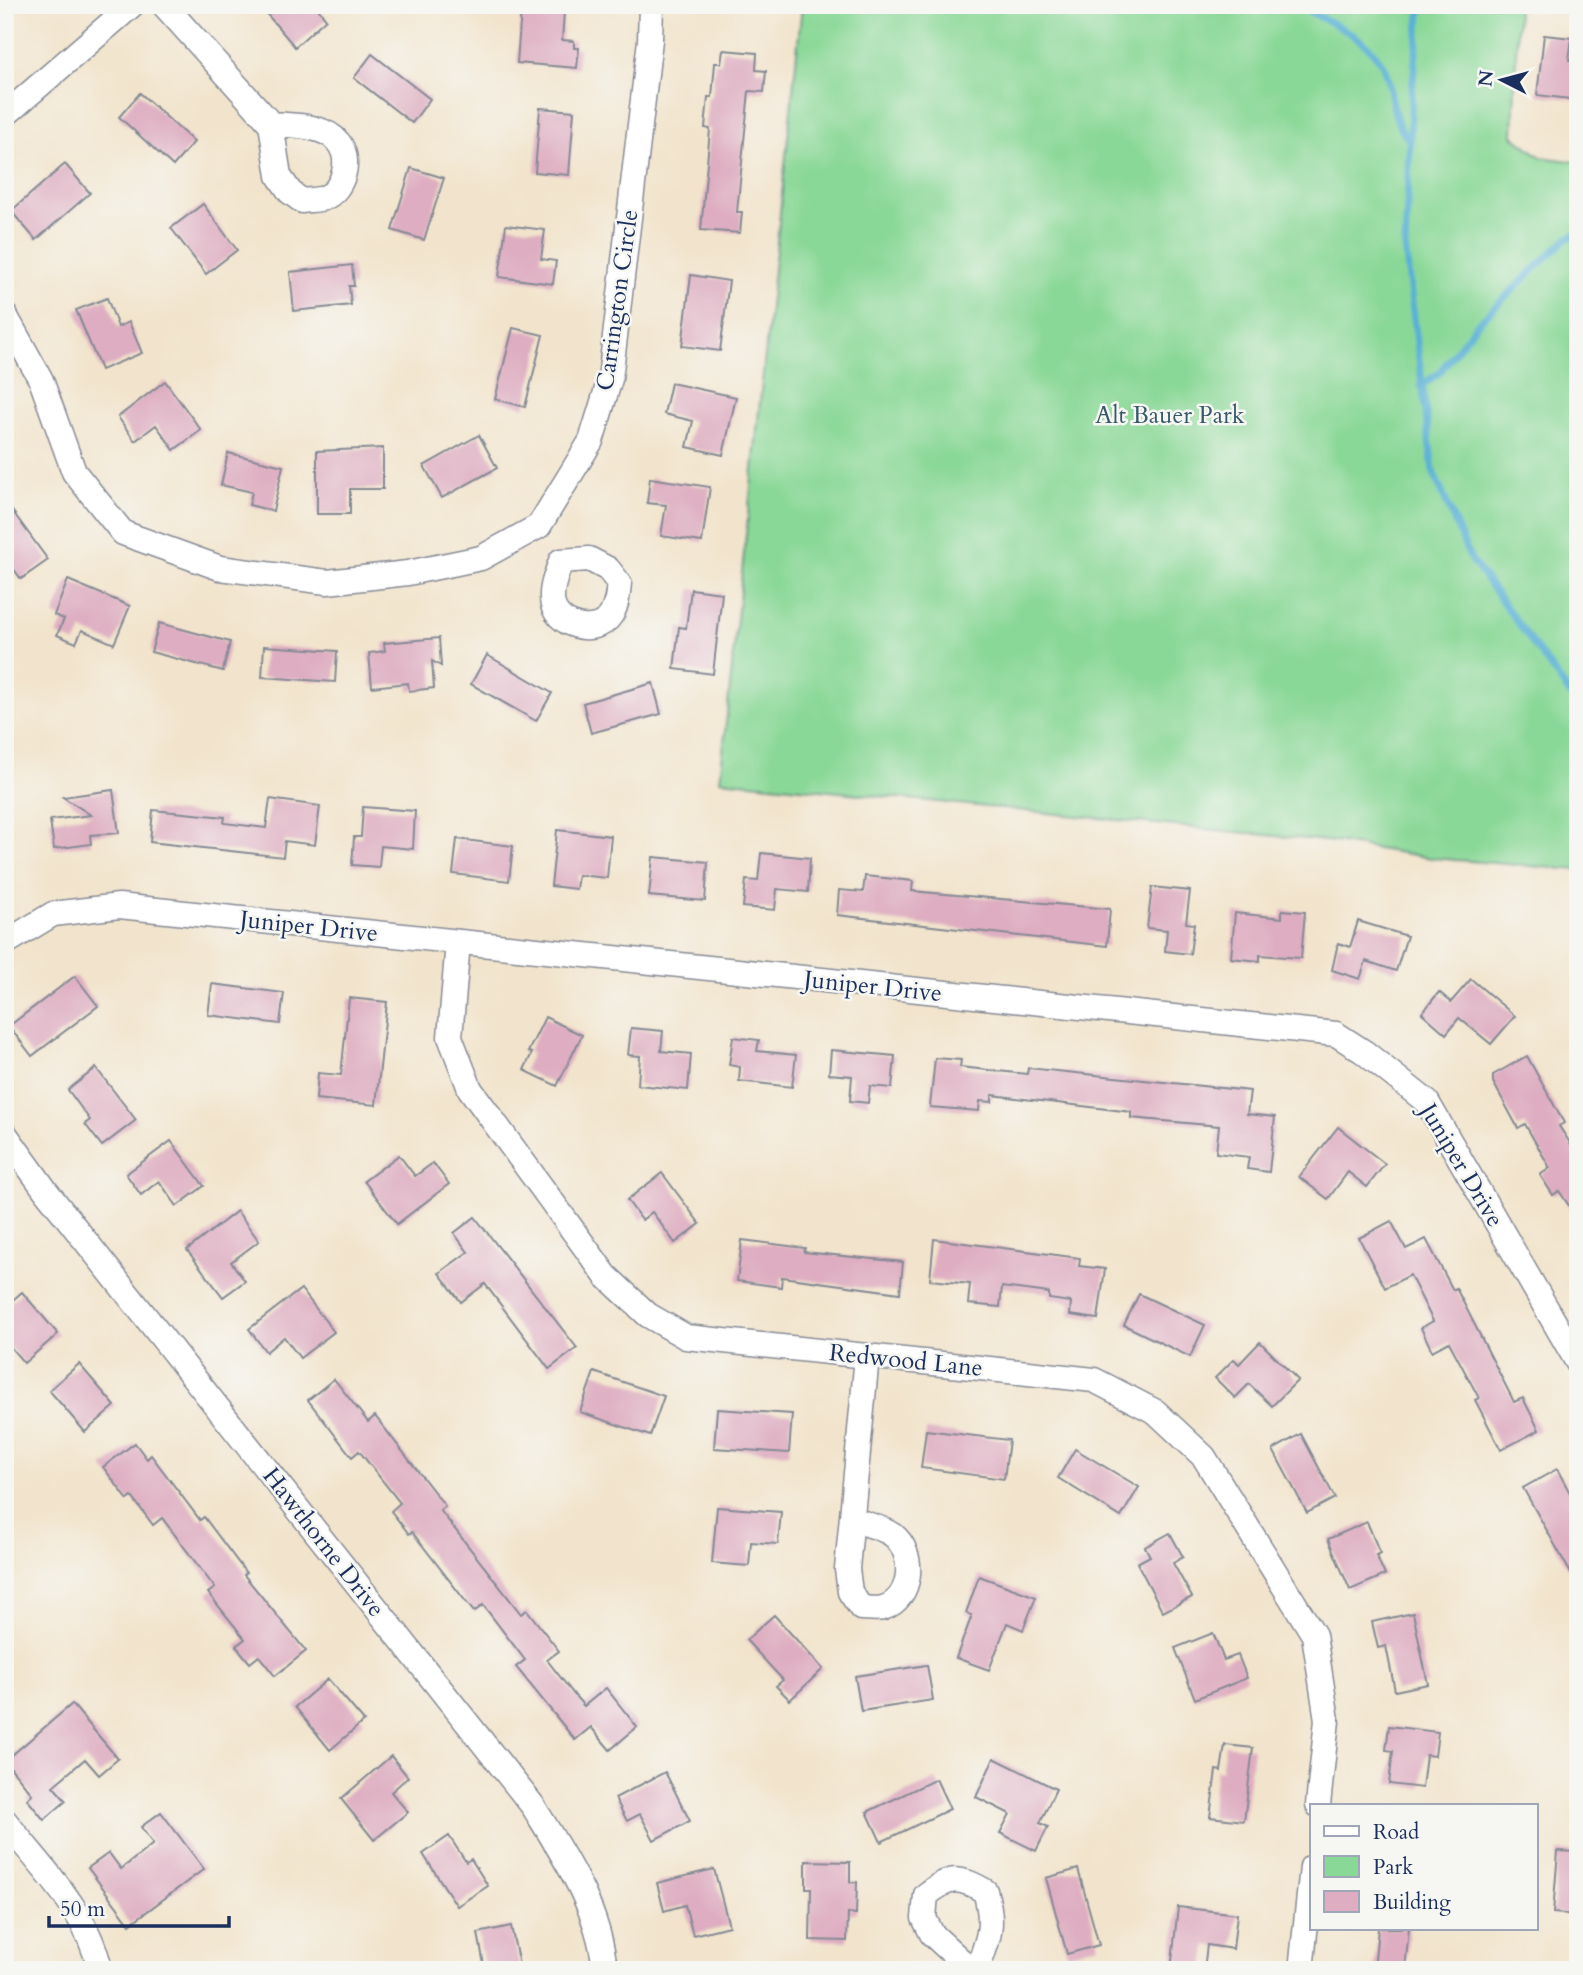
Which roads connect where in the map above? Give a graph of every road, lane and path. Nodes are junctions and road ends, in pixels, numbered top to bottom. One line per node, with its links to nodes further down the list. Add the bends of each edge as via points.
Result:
1 (132, 5): 4 (street)
2 (164, 5): 5 (street)
3 (651, 5): 7 (street, Carrington Circle, via 610,380 591,441)
4 (5, 115)
5 (271, 124)
6 (5, 315): 7 (street, Carrington Circle, via 41,380 74,472 123,533 220,568 327,582 408,573 481,558)
7 (539, 526): 8 (street)
8 (561, 561)
9 (457, 942): 10 (street, Juniper Drive, via 119,906 53,914); 12 (street, Redwood Lane, via 450,1037 470,1089 606,1276 648,1315 685,1337); 13 (street, Juniper Drive, via 1336,1034 1427,1102)
10 (5, 943)
11 (5, 1134): 19 (street, Hawthorne Drive, via 533,1806 576,1876 602,1939)
12 (867, 1356): 14 (street); 15 (street, Redwood Lane, via 1094,1380 1156,1412 1204,1457 1314,1635 1327,1720)
13 (1578, 1363)
14 (852, 1519)
15 (1318, 1804)
16 (5, 1821): 18 (street, via 72,1906 94,1941)
17 (1310, 1886): 22 (street)
18 (100, 1970)
19 (606, 1970)
20 (971, 1970): 21 (street, via 932,1934 924,1918 926,1895 943,1882 963,1879 985,1891 992,1915 990,1937)
21 (977, 1970)
22 (1301, 1970)

